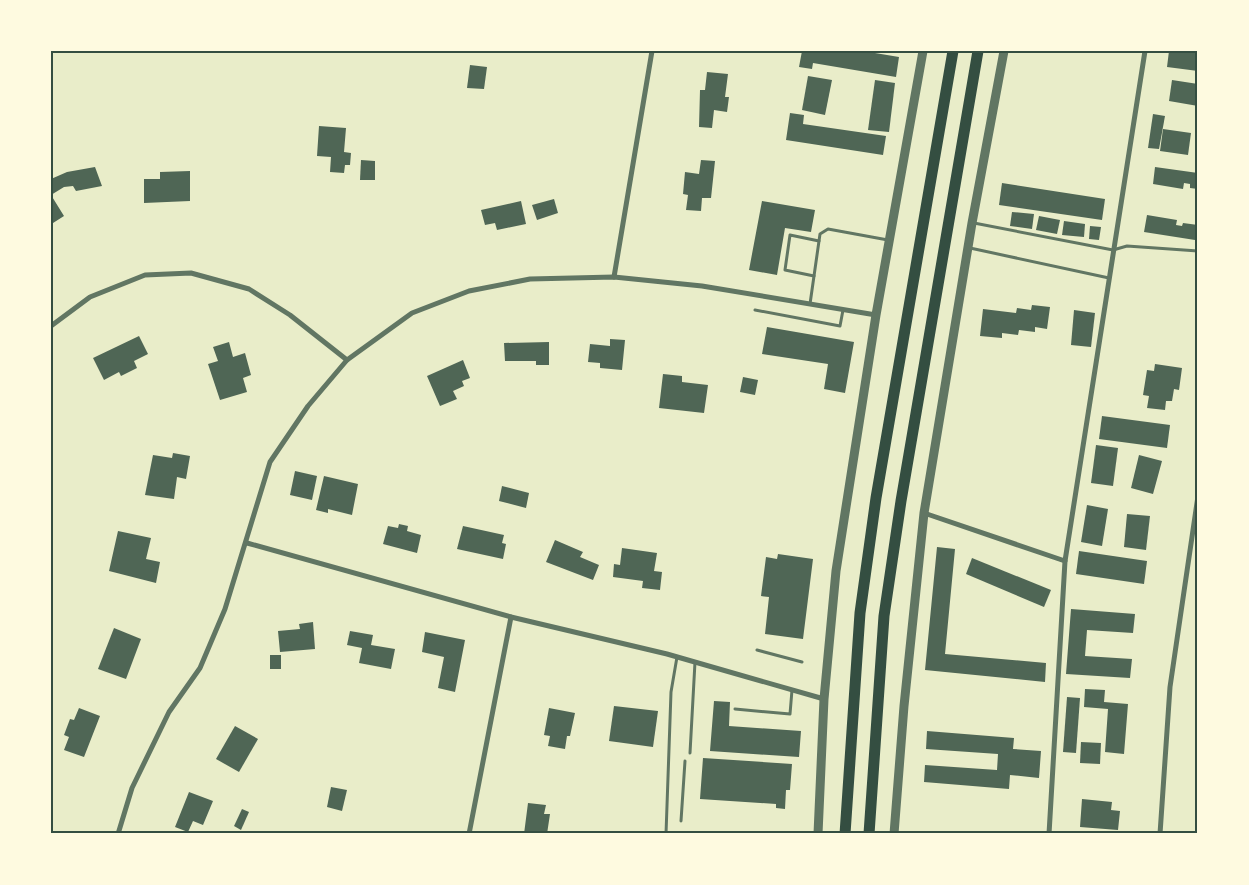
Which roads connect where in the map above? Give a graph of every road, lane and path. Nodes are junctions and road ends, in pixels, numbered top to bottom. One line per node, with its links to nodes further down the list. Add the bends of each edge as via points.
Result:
1 (652, 51): 14 (street)
2 (923, 51): 9 (street)
3 (953, 51): 41 (main road, via 876,498 861,604)
4 (978, 51): 42 (main road, via 884,616)
5 (1004, 51): 7 (street)
6 (1145, 51): 11 (street)
7 (972, 223): 10 (street); 11 (lane)
8 (820, 240): 9 (lane, via 820,234 828,228); 13 (lane); 13 (lane, via 790,235 784,270)
9 (889, 240): 19 (street)
10 (968, 247): 15 (lane); 23 (street)
11 (1114, 250): 12 (lane, via 1127,246); 15 (street)
12 (1198, 251)
13 (814, 276): 16 (lane)
14 (614, 278): 16 (street, via 702,286); 21 (street, via 530,279 469,291 412,313)
15 (1109, 278): 25 (street)
16 (810, 305): 18 (street)
17 (755, 310): 18 (lane, via 840,326)
18 (843, 310): 19 (street)
19 (876, 316): 32 (street, via 836,572)
20 (51, 326): 21 (street, via 90,296 146,274 191,273 249,289 290,314)
21 (347, 360): 24 (street, via 308,406 270,462)
22 (1198, 496): 45 (street, via 1170,687)
23 (924, 513): 25 (street); 43 (street)
24 (247, 543): 26 (street); 37 (street, via 225,609 200,668 169,712 132,788)
25 (1065, 561): 44 (street)
26 (510, 617): 28 (street); 38 (street)
27 (756, 650): 30 (lane)
28 (677, 657): 29 (street); 39 (lane, via 671,692)
29 (695, 662): 31 (street); 34 (lane)
30 (802, 662)
31 (792, 690): 32 (street); 33 (lane, via 790,714)
32 (824, 699): 40 (street)
33 (735, 709)
34 (690, 753)
35 (685, 761): 36 (lane)
36 (681, 821)
37 (118, 834)
38 (469, 834)
39 (666, 834)
40 (818, 834)
41 (845, 834)
42 (869, 834)
43 (894, 834)
44 (1049, 834)
45 (1160, 834)

